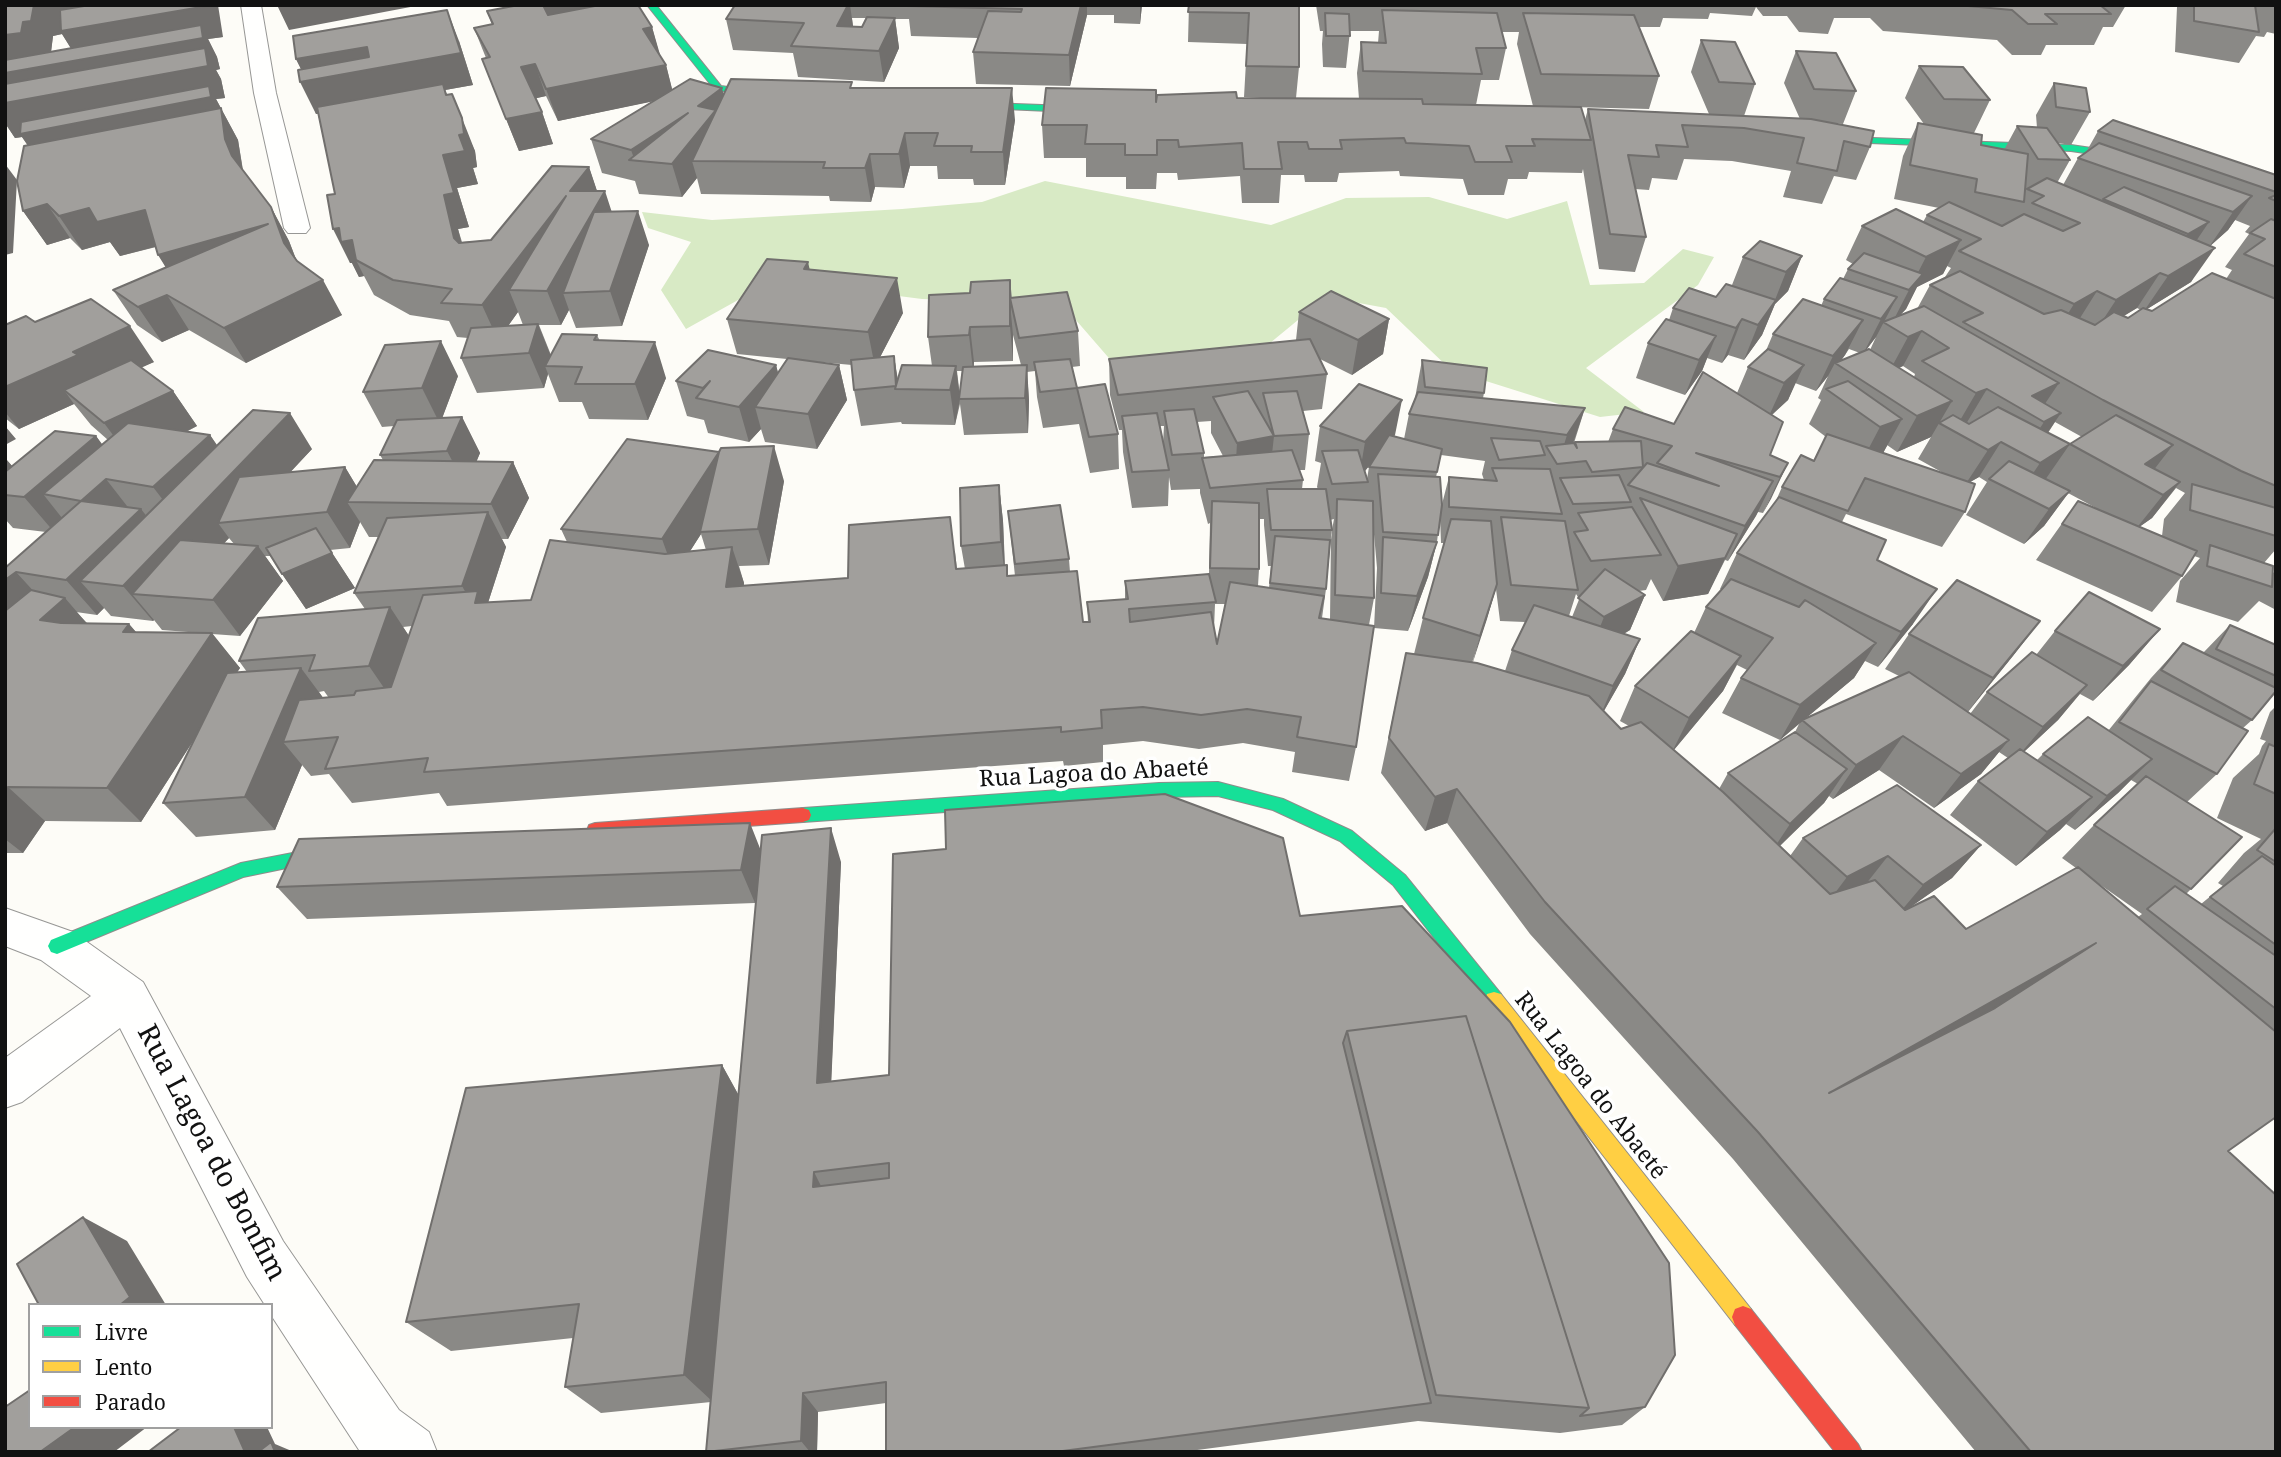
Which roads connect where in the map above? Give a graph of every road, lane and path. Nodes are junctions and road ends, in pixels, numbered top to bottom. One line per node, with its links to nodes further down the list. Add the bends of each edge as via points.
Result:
1 (251, 5): 8 (street, via 265,93)
2 (651, 5): 3 (street, via 718,88)
3 (786, 98)
4 (951, 104): 5 (street)
5 (1115, 111)
6 (1807, 138): 7 (street, via 2071,148)
7 (2152, 161)
8 (297, 228)
9 (573, 832): 16 (street, Rua Lagoa do Abaeté, via 1218,789 1277,804 1346,836 1399,880)
10 (353, 850): 12 (street, via 240,870)
11 (5, 928): 12 (street, Rua Lagoa do Bonfim)
12 (57, 946): 13 (street, Rua Lagoa do Bonfim)
13 (127, 996): 14 (street); 15 (street, Rua Lagoa do Bonfim, via 265,1259 379,1430)
14 (5, 1086)
15 (409, 1452)
16 (1850, 1452)

